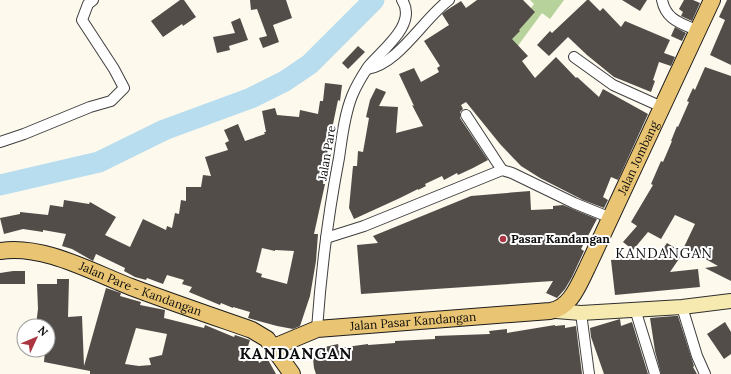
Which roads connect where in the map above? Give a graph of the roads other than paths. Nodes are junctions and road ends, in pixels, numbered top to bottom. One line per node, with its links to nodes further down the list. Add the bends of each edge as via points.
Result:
1 (93, 0): 11 (street, via 88,4 82,20 124,88 111,101)
2 (402, 0): 8 (street, Jalan Pare, via 407,12 402,28)
3 (449, 0): 8 (street, via 380,66)
4 (662, 0): 6 (street, via 670,17)
5 (712, 0): 6 (main road, Jalan Jombang)
6 (698, 31): 9 (main road, Jalan Jombang)
7 (574, 57): 9 (street, via 613,85)
8 (367, 68): 14 (street, Jalan Pare, via 352,97 345,122)
9 (662, 107): 13 (main road, Jalan Jombang)
10 (466, 115): 12 (street)
11 (0, 142)
12 (502, 170): 13 (street); 14 (street, via 364,226)
13 (611, 218): 19 (main road, Jalan Jombang, via 577,287 565,304)
14 (326, 238): 21 (street, Jalan Pare)
15 (0, 251): 22 (main road, Jalan Pare - Kandangan, via 23,250 66,261 252,330 267,339)
16 (731, 301): 17 (street)
17 (682, 307): 18 (street); 26 (street)
18 (635, 309): 20 (street); 25 (street)
19 (556, 310): 20 (street); 21 (main road, Jalan Pasar Kandangan)
20 (581, 313): 24 (street)
21 (316, 329): 22 (main road, Jalan Pasar Kandangan)
22 (274, 347): 23 (main road, Jalan Pare - Kandangan)
23 (292, 374)
24 (589, 374)
25 (655, 374)
26 (705, 374)

